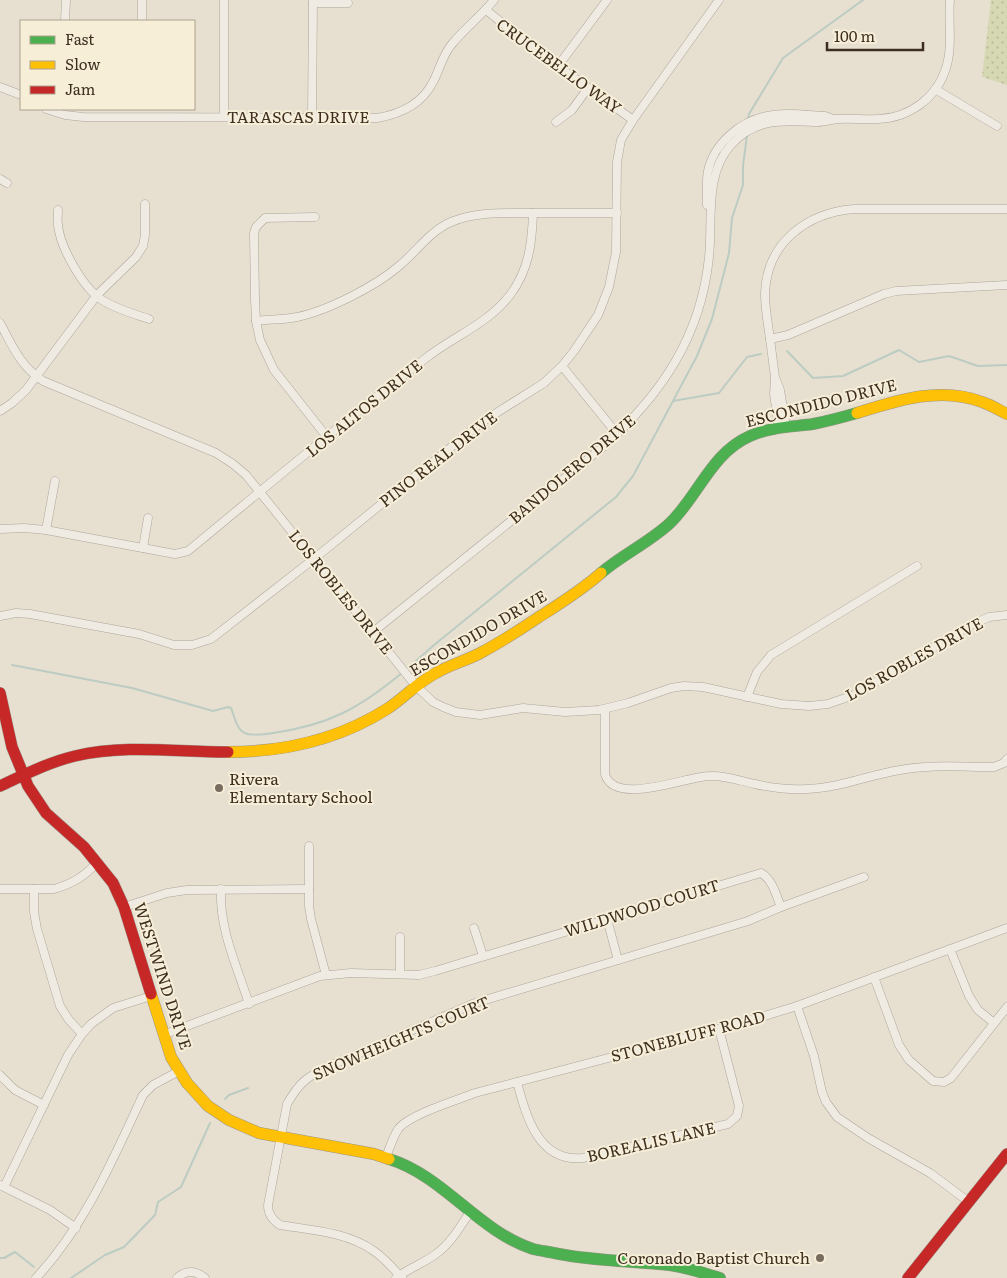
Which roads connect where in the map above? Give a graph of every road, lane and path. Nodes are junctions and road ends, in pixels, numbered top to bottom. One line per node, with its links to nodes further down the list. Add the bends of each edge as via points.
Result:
1 (66, 0): 11 (street)
2 (142, 0): 12 (street)
3 (224, 0): 21 (street)
4 (494, 0): 10 (street, TARASCAS DRIVE)
5 (607, 0): 13 (street)
6 (719, 0): 24 (street, PINO REAL DRIVE)
7 (950, 0): 16 (street, BANDOLERO DRIVE, via 948,62)
8 (313, 1): 9 (street); 23 (street)
9 (348, 3)
10 (486, 10): 13 (street, CRUCEBELLO WAY); 23 (street, TARASCAS DRIVE, via 446,52 422,98 405,110 378,118)
11 (66, 20)
12 (142, 20)
13 (558, 66): 15 (street, CRUCEBELLO WAY)
14 (0, 87): 17 (street)
15 (588, 88): 24 (street, CRUCEBELLO WAY); 25 (street, via 572,110)
16 (935, 89): 26 (street); 44 (street, BANDOLERO DRIVE, via 924,102 901,115 878,120 825,116 771,118 740,126 733,132 716,152 707,188 709,258 693,324 680,354 656,392)
17 (20, 95)
18 (52, 110): 20 (street, TARASCAS DRIVE)
19 (143, 110): 22 (street)
20 (65, 112): 22 (street, TARASCAS DRIVE, via 83,117)
21 (224, 117): 22 (street, TARASCAS DRIVE); 23 (street, TARASCAS DRIVE)
22 (143, 118)
23 (312, 118)
24 (633, 120): 31 (street, PINO REAL DRIVE, via 619,148)
25 (556, 122)
26 (996, 126)
27 (145, 204): 34 (street, via 143,246 136,257)
28 (1007, 209): 38 (street, via 854,209 837,210 816,217 787,239 771,266 765,300)
29 (58, 210): 34 (street, via 58,226 67,253 86,285)
30 (533, 213): 31 (street); 36 (street, via 477,214 451,222 426,239 396,268 343,300 310,314); 45 (street, LOS ALTOS DRIVE, via 527,264 516,286 498,309 428,356)
31 (617, 213): 39 (street, PINO REAL DRIVE, via 616,252 608,291 593,324)
32 (314, 217): 36 (street, via 265,218 256,226)
33 (1007, 285): 38 (street, via 896,291 788,335)
34 (96, 295): 35 (street); 40 (street)
35 (149, 319)
36 (256, 321): 45 (street, via 261,346 274,370)
37 (0, 322): 40 (street, LOS ROBLES DRIVE, via 20,361)
38 (770, 339): 43 (street, via 780,390)
39 (562, 366): 44 (street); 52 (street, PINO REAL DRIVE, via 533,390 482,422)
40 (36, 376): 41 (street, via 18,398); 47 (street, LOS ROBLES DRIVE, via 61,390 216,453 234,464)
41 (0, 411)
42 (1007, 414): 43 (street, ESCONDIDO DRIVE, via 965,396 930,394 912,396 819,423)
43 (782, 428): 57 (street, ESCONDIDO DRIVE, via 750,436 722,454 675,519 589,584 485,651 440,670)
44 (617, 434): 56 (street, BANDOLERO DRIVE)
45 (327, 437): 47 (street, LOS ALTOS DRIVE)
46 (54, 481): 50 (street)
47 (261, 492): 51 (street, LOS ALTOS DRIVE, via 185,552 175,554); 52 (street, LOS ROBLES DRIVE)
48 (148, 518): 51 (street)
49 (0, 529): 50 (street, LOS ALTOS DRIVE)
50 (46, 530): 51 (street, LOS ALTOS DRIVE)
51 (143, 548)
52 (315, 558): 55 (street, PINO REAL DRIVE, via 217,636 203,643 174,644 117,629 30,614); 56 (street, LOS ROBLES DRIVE)
53 (916, 566): 59 (street, via 771,655 757,672)
54 (1007, 615): 59 (street, LOS ROBLES DRIVE, via 989,617 971,625 871,686 841,700 801,706)
55 (0, 616)
56 (374, 632): 57 (street, LOS ROBLES DRIVE)
57 (416, 686): 60 (street, LOS ROBLES DRIVE, via 433,702 470,715 523,708 566,712); 62 (street, ESCONDIDO DRIVE, via 368,720 307,744 257,751 104,751 62,759)
58 (0, 693): 62 (street, WESTWIND DRIVE, via 12,747)
59 (747, 697): 60 (street, LOS ROBLES DRIVE, via 684,686)
60 (605, 709): 61 (street, via 605,774 609,783 619,788 660,787 694,777 723,776 757,785 819,788 840,786 910,768 994,768)
61 (1007, 759)
62 (23, 776): 63 (street, ESCONDIDO DRIVE); 65 (street, WESTWIND DRIVE, via 46,813)
63 (0, 786)
64 (309, 846): 70 (street)
65 (97, 862): 68 (street, via 73,882 54,888); 71 (street, WESTWIND DRIVE, via 113,883)
66 (864, 877): 72 (street, SNOWHEIGHTS COURT)
67 (0, 889): 68 (street)
68 (34, 889): 89 (street, via 37,929 60,1006)
69 (221, 889): 70 (street); 71 (street, via 167,893); 84 (street, via 224,928)
70 (309, 889): 81 (street, via 311,919)
71 (124, 907): 83 (street, WESTWIND DRIVE)
72 (781, 907): 73 (street, WILDWOOD COURT, via 772,883 761,873); 79 (street, SNOWHEIGHTS COURT, via 748,921)
73 (607, 919): 78 (street, WILDWOOD COURT); 79 (street)
74 (474, 928): 78 (street)
75 (1007, 928): 77 (street, STONEBLUFF ROAD)
76 (400, 937): 80 (street)
77 (950, 949): 82 (street, STONEBLUFF ROAD); 87 (street, via 969,996 978,1010)
78 (483, 956): 80 (street, WILDWOOD COURT, via 419,975)
79 (618, 960): 95 (street, SNOWHEIGHTS COURT, via 475,1003 313,1074 294,1090 287,1104)
80 (400, 974): 81 (street, WILDWOOD COURT)
81 (326, 975): 84 (street, WILDWOOD COURT)
82 (874, 977): 85 (street, STONEBLUFF ROAD); 87 (street, via 904,1054 934,1082 951,1078)
83 (151, 996): 89 (street, via 114,1008); 90 (street, WESTWIND DRIVE)
84 (250, 1004): 90 (street, WILDWOOD COURT)
85 (797, 1006): 88 (street, STONEBLUFF ROAD); 99 (street, via 822,1092 837,1117 930,1173)
86 (1007, 1007): 87 (street)
87 (994, 1023)
88 (719, 1029): 93 (street, STONEBLUFF ROAD); 93 (street, BOREALIS LANE, via 739,1106 737,1116 728,1124 583,1158 568,1158 554,1151 534,1131)
89 (82, 1034): 94 (street)
90 (164, 1035): 91 (street, WESTWIND DRIVE)
91 (179, 1071): 95 (street, WESTWIND DRIVE, via 196,1094 219,1114 245,1128); 101 (street, via 153,1085 143,1095)
92 (0, 1075): 94 (street, via 15,1090)
93 (518, 1082): 97 (street, STONEBLUFF ROAD, via 466,1096 407,1121 395,1135)
94 (44, 1105): 98 (street)
95 (281, 1137): 97 (street, WESTWIND DRIVE); 102 (street, SNOWHEIGHTS COURT, via 268,1205 271,1218 280,1225 354,1240 383,1258)
96 (1007, 1154): 99 (street)
97 (386, 1157): 100 (street, WESTWIND DRIVE, via 418,1172)
98 (2, 1186): 101 (street, via 50,1210)
99 (969, 1202): 107 (street)
100 (470, 1212): 102 (street, via 445,1247); 106 (street, WESTWIND DRIVE, via 497,1232 534,1248 587,1259 670,1265)
101 (76, 1228): 103 (street)
102 (399, 1277)
103 (36, 1278)
104 (177, 1278): 105 (street, via 186,1272)
105 (205, 1278)
106 (720, 1278)
107 (908, 1278)

